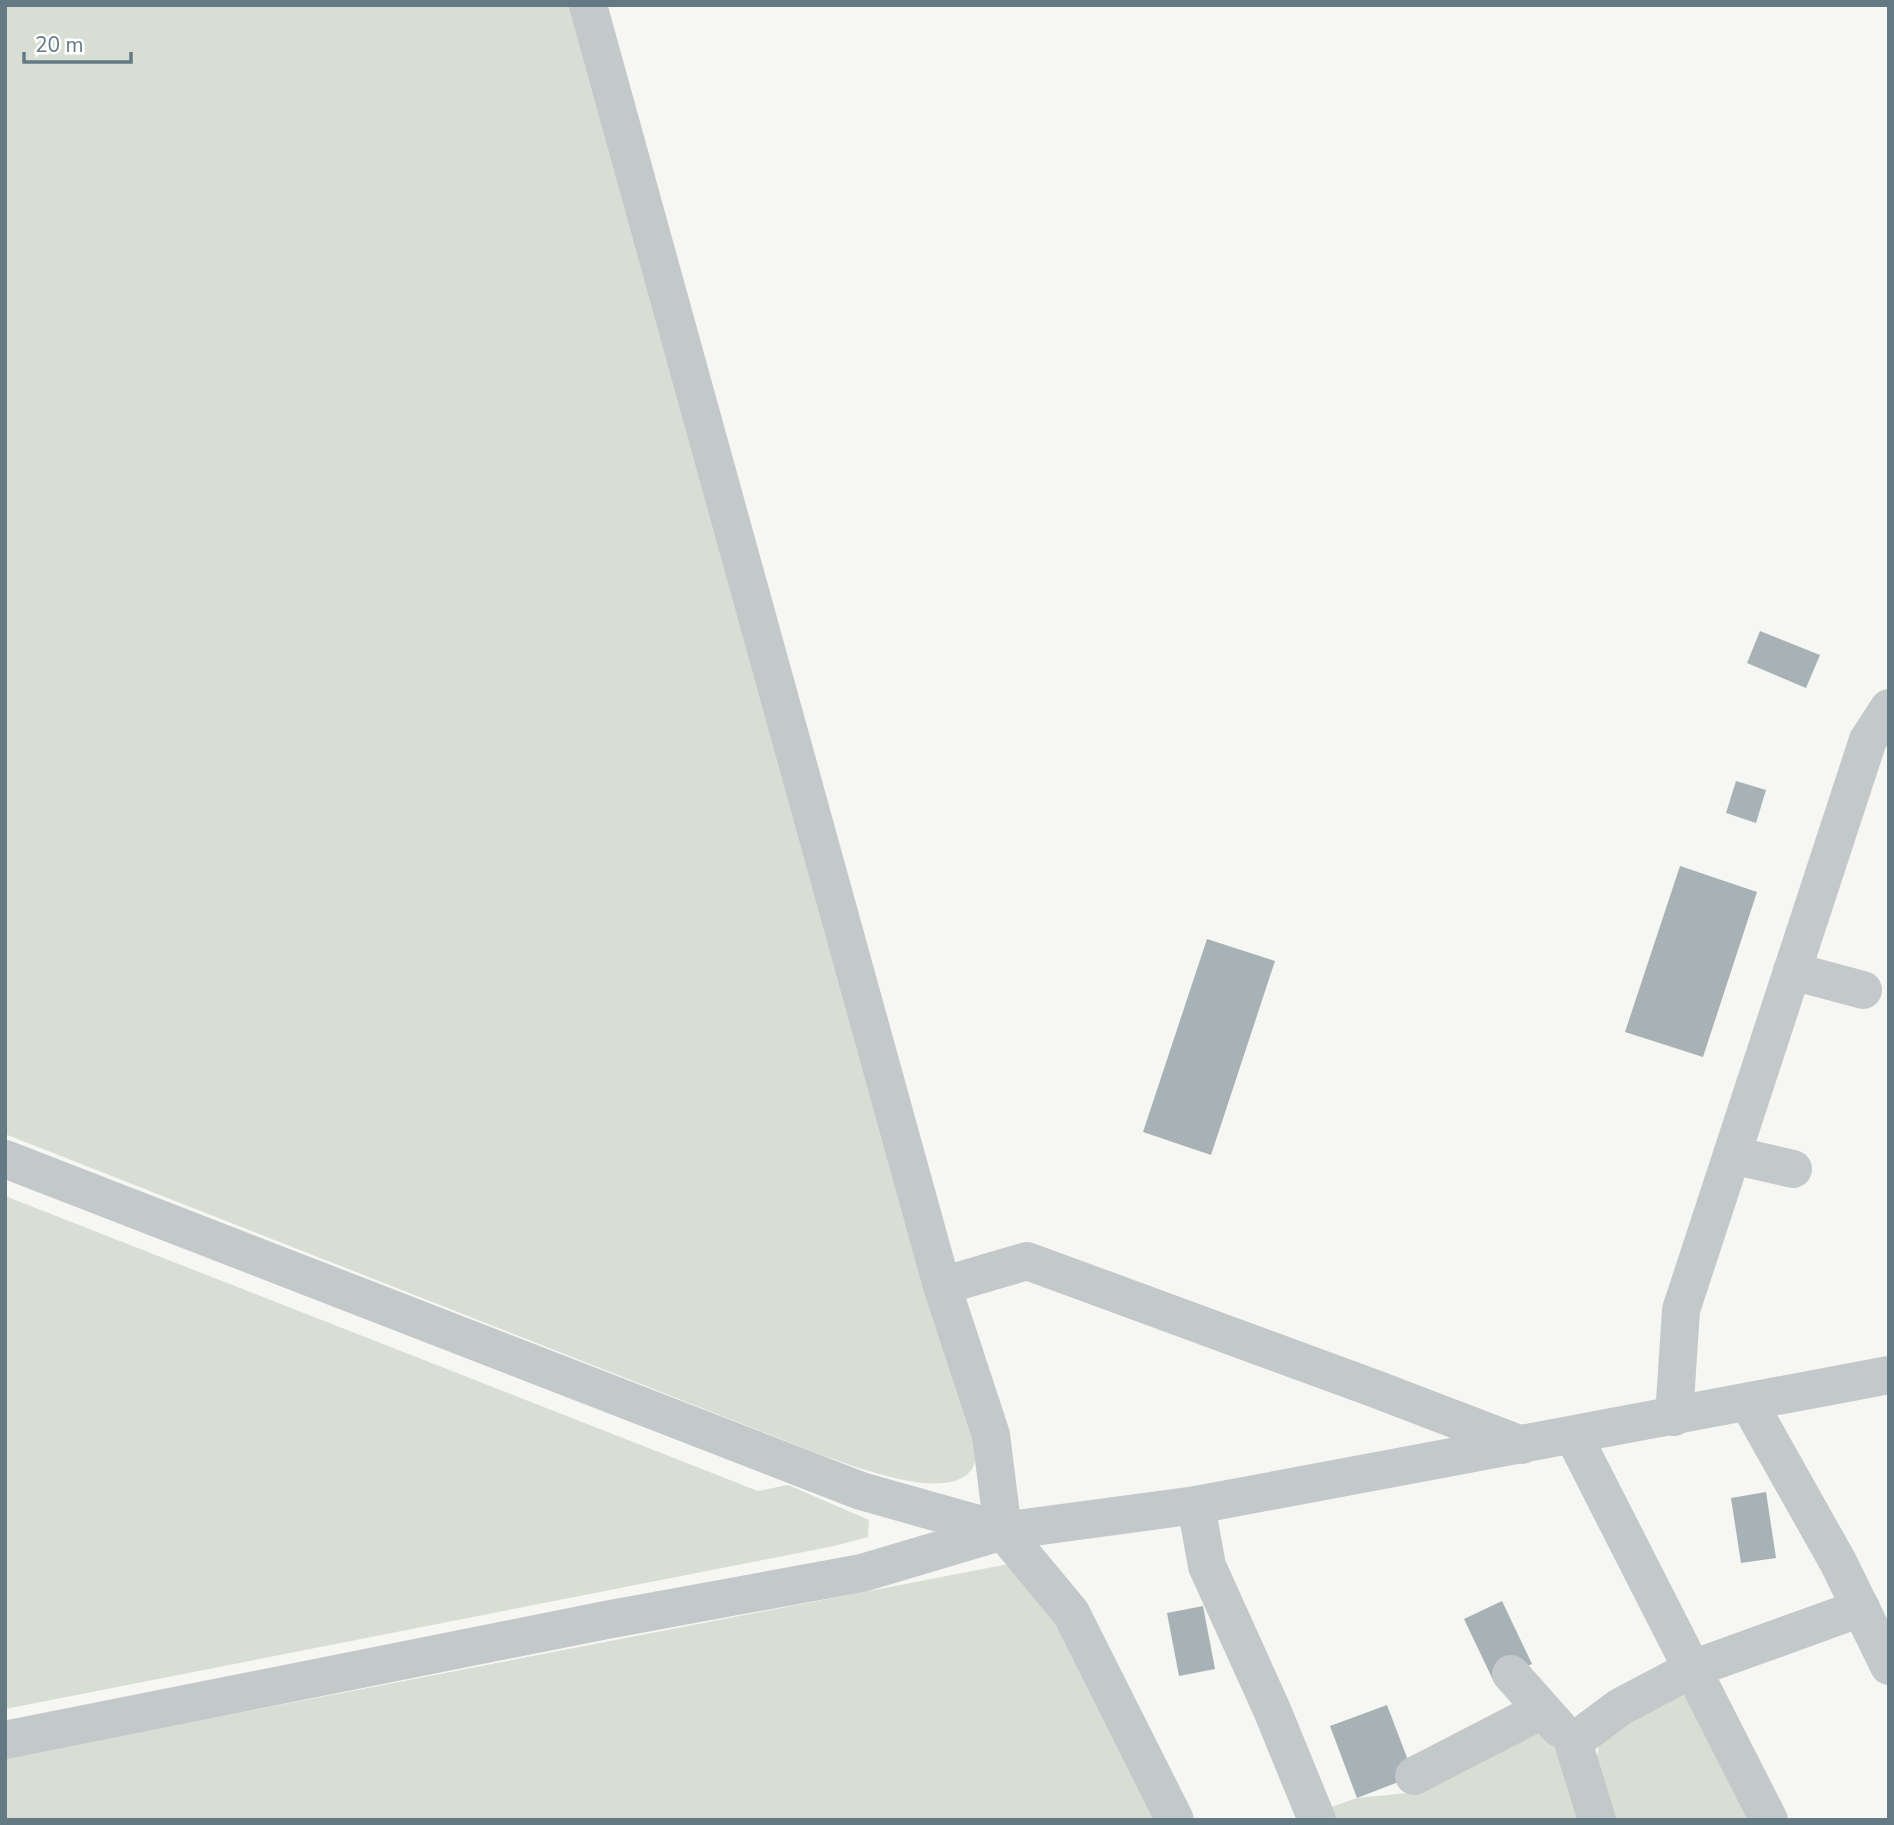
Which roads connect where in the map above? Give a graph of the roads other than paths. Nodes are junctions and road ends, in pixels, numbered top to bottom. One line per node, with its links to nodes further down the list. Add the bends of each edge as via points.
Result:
1 (588, 5): 8 (lane)
2 (1889, 708): 3 (lane, via 1868,740)
3 (1792, 971): 4 (lane); 5 (lane)
4 (1863, 990)
5 (1732, 1155): 7 (lane); 11 (lane, via 1681,1310)
6 (5, 1159): 15 (lane, via 861,1491)
7 (1793, 1169)
8 (943, 1286): 13 (lane, via 1027,1261); 15 (lane, via 991,1435)
9 (1889, 1376): 10 (lane)
10 (1748, 1402): 11 (lane); 16 (lane)
11 (1674, 1417): 12 (lane)
12 (1573, 1435): 13 (lane); 18 (lane)
13 (1522, 1446): 14 (lane)
14 (1196, 1505): 15 (lane); 25 (lane, via 1207,1566)
15 (1003, 1531): 21 (lane, via 862,1573); 24 (lane, via 1071,1613)
16 (1861, 1608): 17 (lane); 18 (lane)
17 (1889, 1666)
18 (1692, 1669): 22 (lane, via 1620,1707); 27 (lane)
19 (1511, 1674): 20 (lane)
20 (1542, 1710): 22 (lane); 23 (lane)
21 (5, 1740)
22 (1573, 1742): 26 (lane)
23 (1414, 1776)
24 (1175, 1820)
25 (1317, 1820)
26 (1597, 1820)
27 (1769, 1820)

